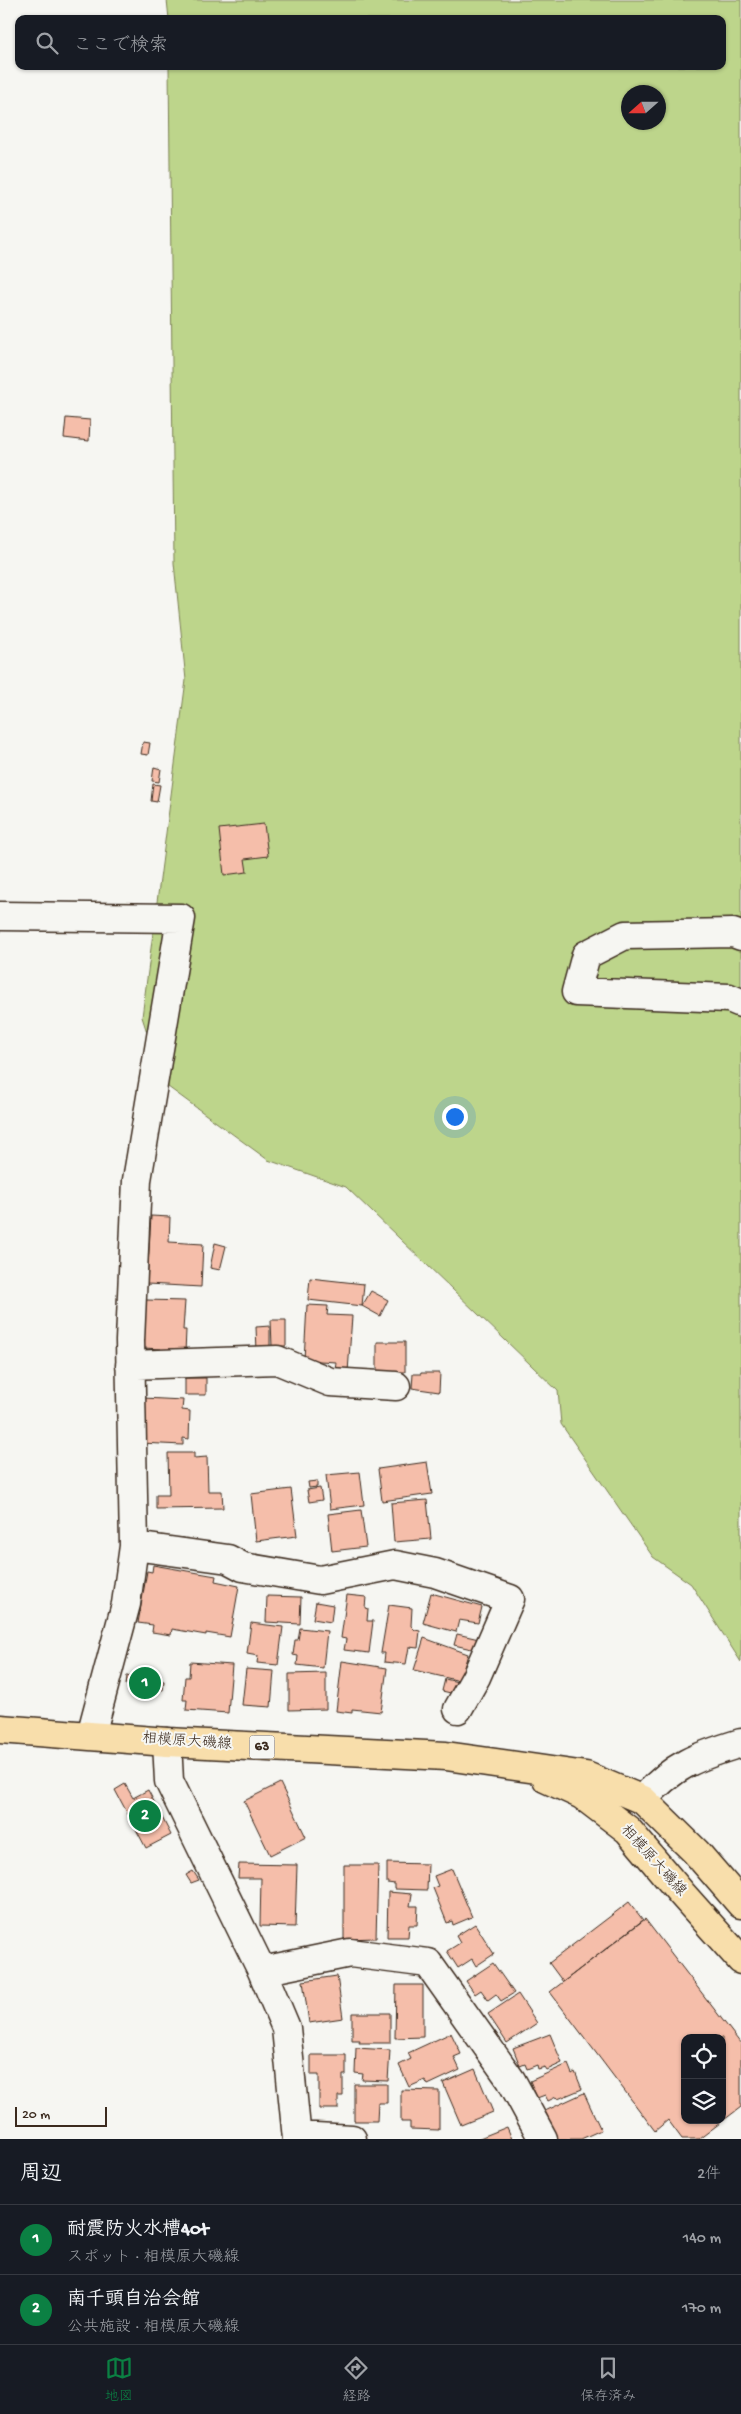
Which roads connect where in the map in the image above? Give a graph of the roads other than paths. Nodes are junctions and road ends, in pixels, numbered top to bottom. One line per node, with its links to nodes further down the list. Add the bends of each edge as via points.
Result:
1 (0, 916): 4 (street, via 181,918 137,1180)
2 (741, 936): 3 (street, via 733,933 625,935 586,955 576,992 729,998)
3 (741, 1002)
4 (130, 1365): 5 (street, via 277,1360 330,1382); 6 (street)
5 (383, 1389)
6 (134, 1546): 7 (street, via 228,1560 243,1567 320,1580 395,1565 435,1573 510,1599 476,1677); 9 (street, via 126,1604)
7 (458, 1709)
8 (0, 1729): 9 (main road, 相模原大磯線 / 63)
9 (91, 1735): 10 (main road, 相模原大磯線 / 63)
10 (167, 1742): 12 (main road, 相模原大磯線 / 63, via 446,1756); 16 (street, via 168,1781)
11 (741, 1742): 13 (street, via 699,1756 678,1768 659,1781)
12 (524, 1768): 13 (main road, 相模原大磯線 / 63, via 586,1776); 15 (main road, 相模原大磯線 / 63, via 582,1795 628,1830)
13 (643, 1800): 14 (main road, 相模原大磯線 / 63, via 696,1852)
14 (741, 1904)
15 (741, 1960)
16 (262, 1971): 17 (street, via 286,2028); 19 (street, via 350,1953 428,1963 511,2080)
17 (297, 2137): 18 (street)
18 (352, 2139)
19 (543, 2139)

